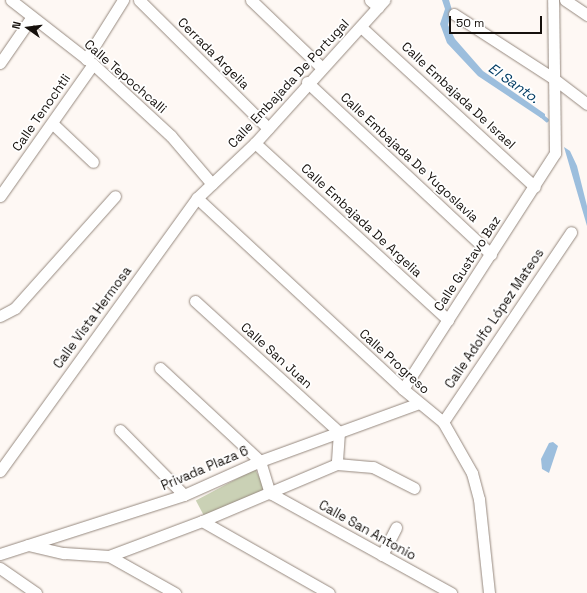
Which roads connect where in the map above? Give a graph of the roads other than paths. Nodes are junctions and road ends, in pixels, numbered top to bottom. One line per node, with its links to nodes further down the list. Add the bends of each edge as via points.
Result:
1 (11, 0): 10 (street, Calle Tepochcalli)
2 (122, 0): 12 (street, Calle Tenochtli)
3 (139, 0): 19 (street, Cerrada Argelia)
4 (251, 0): 14 (street)
5 (553, 0): 15 (street)
6 (565, 0): 9 (street)
7 (377, 2): 11 (street, Calle Embajada De Portugal)
8 (454, 14): 15 (street)
9 (587, 15)
10 (31, 18): 12 (street, Calle Tepochcalli); 13 (street)
11 (361, 26): 14 (street, Calle Embajada De Portugal); 23 (street, Calle Embajada De Israel)
12 (89, 61): 18 (street, Calle Tenochtli); 22 (street, Calle Tepochcalli, via 171,136)
13 (0, 63)
14 (322, 68): 16 (street, Calle Embajada De Portugal)
15 (553, 78): 17 (street); 23 (street, Calle Gustavo Baz, via 555,153)
16 (307, 82): 19 (street, Calle Embajada De Portugal); 28 (street, Calle Embajada De Yugoslavia)
17 (587, 104)
18 (53, 124): 21 (street); 24 (street, Calle Tenochtli)
19 (268, 128): 20 (street, Calle Embajada De Portugal)
20 (255, 143): 22 (street, Calle Embajada De Portugal); 31 (street, Calle Embajada De Argelia)
21 (93, 162)
22 (212, 184): 26 (street, Calle Vista Hermosa)
23 (535, 187): 28 (street, Calle Gustavo Baz)
24 (0, 196)
25 (115, 196): 30 (street, via 15,308)
26 (197, 198): 33 (street, Calle Progreso); 40 (street, Calle Vista Hermosa)
27 (571, 232): 35 (street, Calle Adolfo López Mateos)
28 (491, 254): 31 (street, Calle Gustavo Baz)
29 (195, 301): 37 (street, Calle San Juan)
30 (0, 316)
31 (448, 320): 33 (street, Calle Gustavo Baz)
32 (160, 368): 38 (street)
33 (403, 389): 34 (street, Calle Progreso)
34 (419, 403): 35 (street, Calle Progreso); 37 (street, Privada Plaza 6)
35 (443, 422): 56 (street, Calle Progreso, via 472,473 479,499)
36 (120, 430): 43 (street)
37 (339, 432): 38 (street, Privada Plaza 6); 39 (street)
38 (260, 461): 42 (street); 43 (street, Privada Plaza 6)
39 (337, 464): 41 (street, via 373,467); 42 (street)
40 (0, 471)
41 (414, 488)
42 (270, 493): 44 (street); 48 (street, Calle San Antonio)
43 (184, 495): 46 (street, Privada Plaza 6)
44 (202, 521): 49 (street); 54 (street)
45 (396, 528): 48 (street)
46 (28, 545): 47 (street, Privada Plaza 6); 49 (street, via 64,553)
47 (0, 554)
48 (382, 555): 51 (street, Calle San Antonio)
49 (109, 556): 53 (street)
50 (0, 568): 52 (street)
51 (439, 590): 55 (street, Calle San Antonio)
52 (36, 593)
53 (175, 593)
54 (329, 593)
55 (450, 593)
56 (489, 593)

